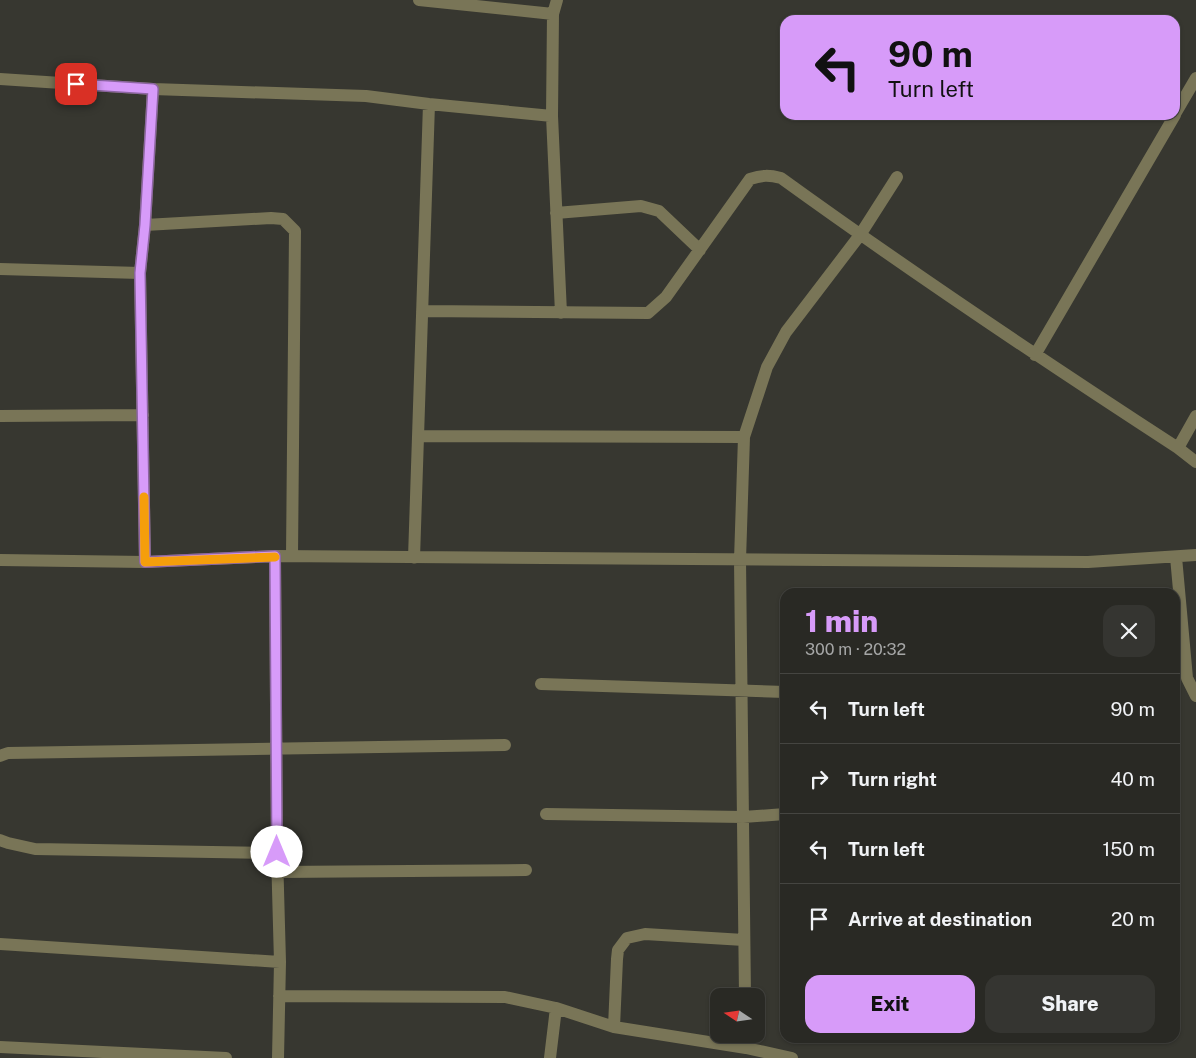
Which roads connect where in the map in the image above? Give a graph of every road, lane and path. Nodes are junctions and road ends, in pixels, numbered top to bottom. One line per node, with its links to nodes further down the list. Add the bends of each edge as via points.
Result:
1 (420, 0): 3 (street)
2 (557, 0): 3 (street)
3 (553, 14): 9 (street)
4 (1196, 78): 8 (street)
5 (0, 79): 6 (street)
6 (153, 89): 7 (street, via 366,96); 13 (street)
7 (429, 104): 9 (street); 18 (street)
8 (1180, 106)
9 (552, 116): 12 (street)
10 (1172, 120): 20 (street)
11 (897, 177): 14 (street)
12 (556, 213): 15 (street, via 642,206 659,211); 19 (street)
13 (145, 225): 17 (street); 30 (street, via 271,218 283,219 295,232)
14 (860, 236): 15 (street, via 781,178 765,174 750,179); 20 (street); 25 (street, via 786,332 767,367)
15 (700, 250): 19 (street, via 666,297 648,313)
16 (0, 269): 17 (street)
17 (140, 273): 22 (street)
18 (422, 311): 19 (street); 24 (street)
19 (561, 312)
20 (1035, 355): 26 (street)
21 (0, 416): 22 (street)
22 (143, 416): 35 (street)
23 (1196, 416): 26 (street)
24 (418, 436): 25 (street); 32 (street)
25 (744, 437): 34 (street)
26 (1178, 448): 27 (street)
27 (1196, 462)
28 (1196, 555): 31 (street)
29 (275, 556): 30 (street); 35 (street); 43 (street)
30 (292, 556): 32 (street)
31 (1176, 556): 34 (street, via 1088,562); 36 (street)
32 (414, 558): 34 (street)
33 (0, 560): 35 (street)
34 (740, 560): 39 (street)
35 (145, 562)
36 (1179, 588)
37 (1180, 600): 41 (street, via 1187,678)
38 (541, 684): 39 (street)
39 (741, 691): 40 (street); 47 (street)
40 (780, 692)
41 (1196, 696)
42 (505, 745): 43 (street)
43 (277, 749): 44 (street, via 8,753); 49 (street)
44 (0, 756)
45 (546, 814): 47 (street)
46 (780, 814): 47 (street)
47 (743, 817): 52 (street)
48 (0, 840): 49 (street, via 35,849)
49 (277, 852): 51 (street)
50 (526, 870): 51 (street)
51 (277, 872): 54 (street)
52 (744, 940): 55 (street); 58 (street, via 645,934 627,938 618,950)
53 (0, 944): 54 (street)
54 (280, 962): 56 (street)
55 (745, 988)
56 (279, 996): 57 (street, via 505,997); 63 (street)
57 (556, 1008): 58 (street); 64 (street)
58 (614, 1026): 61 (street)
59 (746, 1043): 61 (street)
60 (0, 1047): 62 (street)
61 (746, 1048): 65 (street)
62 (226, 1058)
63 (278, 1058)
64 (550, 1058)
65 (792, 1058)

